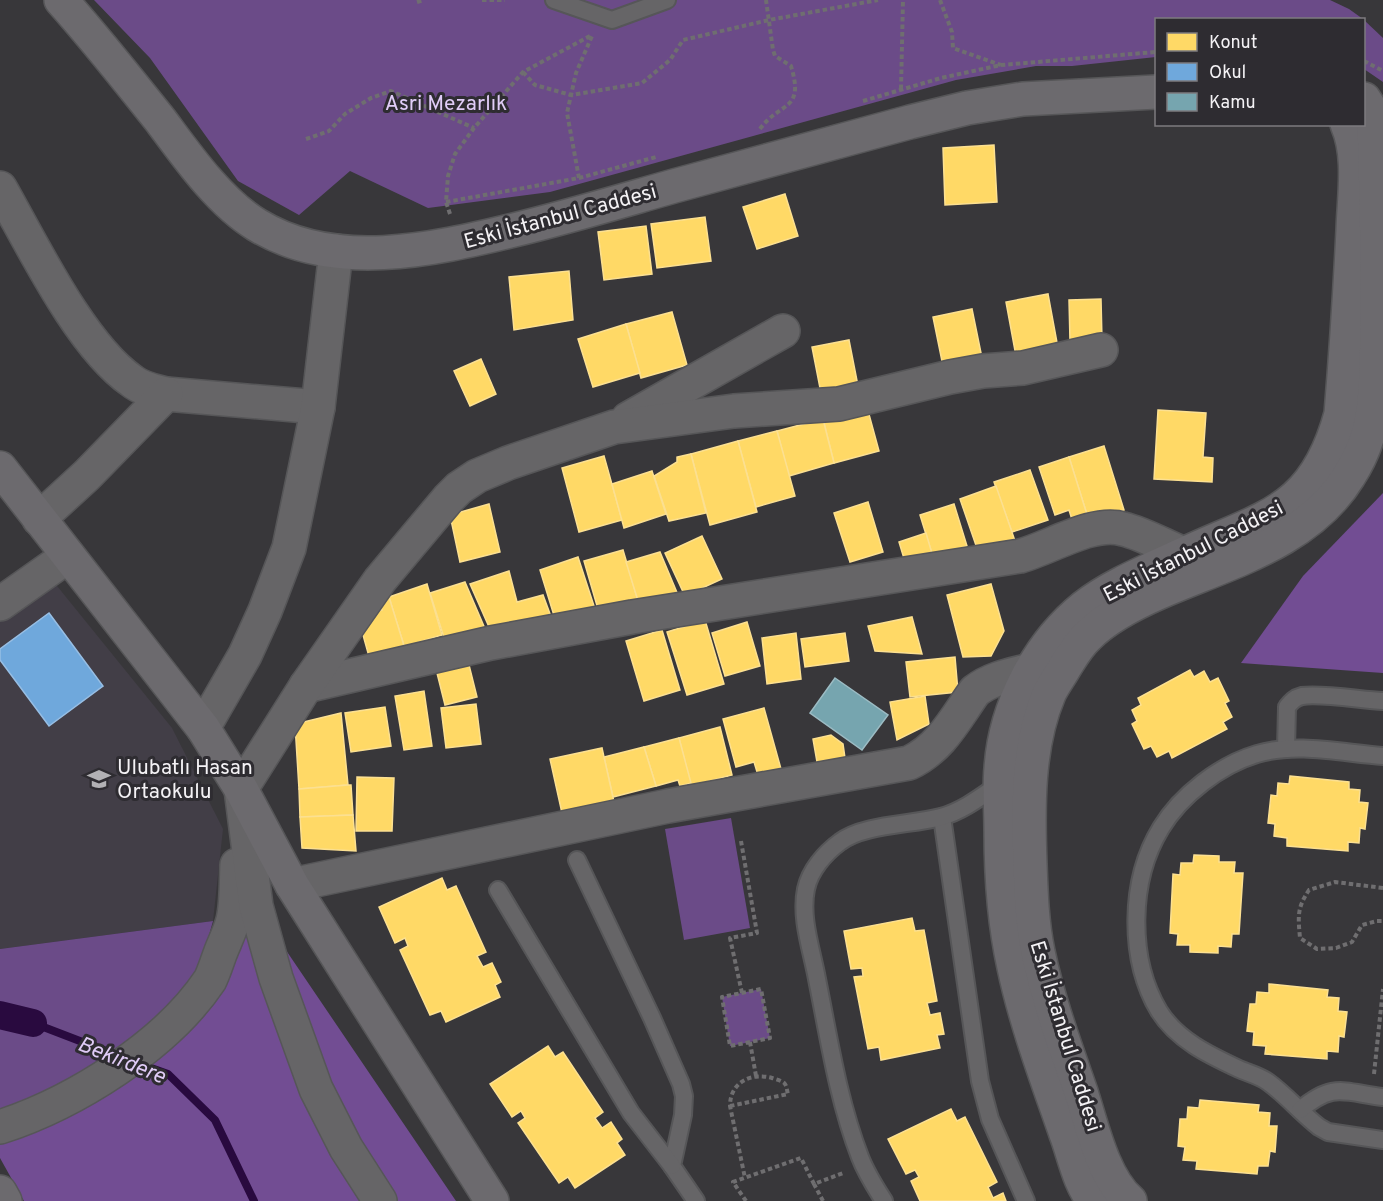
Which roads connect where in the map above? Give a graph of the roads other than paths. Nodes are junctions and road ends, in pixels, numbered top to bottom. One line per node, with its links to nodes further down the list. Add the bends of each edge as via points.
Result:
1 (61, 0): 11 (main road, Eski İstanbul Caddesi, via 210,182 237,209 278,236)
2 (79, 0): 5 (main road, Eski İstanbul Caddesi, via 232,188 282,221 335,233 388,234 452,228 978,91 1020,83)
3 (554, 0): 4 (lane, via 612,20)
4 (667, 0)
5 (1155, 72)
6 (1155, 92): 11 (main road, Eski İstanbul Caddesi, via 1023,99 967,108 456,244 371,253)
7 (1365, 101): 9 (main road, Eski İstanbul Caddesi, via 1374,124)
8 (1348, 126): 9 (main road, Eski İstanbul Caddesi, via 1354,144)
9 (1371, 157): 19 (main road, Eski İstanbul Caddesi, via 1351,270 1341,414 1327,454 1310,481 1281,510); 47 (main road, Eski İstanbul Caddesi, via 1378,263 1372,417 1348,478 1322,510 1286,537 1109,618 1074,653 1049,694 1041,720 1029,793 1032,906 1038,954 1101,1153 1110,1175)
10 (0, 188): 14 (street, via 52,280 95,345 133,382)
11 (336, 251): 15 (street)
12 (783, 331): 16 (street)
13 (1101, 350): 16 (street, via 1023,368 950,377 839,404 734,411)
14 (166, 394): 15 (street); 18 (street)
15 (318, 407): 25 (street, via 289,548 244,655)
16 (614, 427): 23 (street, via 508,463 459,488 380,580)
17 (0, 468): 18 (main road)
18 (39, 519): 20 (main road)
19 (1184, 554): 22 (main road, Eski İstanbul Caddesi, via 1084,607); 23 (street, via 1123,529 1099,528 1020,556 632,617)
20 (68, 556): 21 (street); 25 (main road)
21 (0, 604)
22 (1031, 670): 28 (main road, Eski İstanbul Caddesi, via 1005,742); 32 (street, via 984,684 935,747 909,763 668,806)
23 (306, 686): 29 (street)
24 (1383, 701): 26 (lane, via 1316,696 1293,699 1287,707)
25 (203, 728): 29 (main road)
26 (1286, 749): 27 (lane); 35 (lane, via 1240,760 1189,794 1176,808 1161,827 1146,862 1137,927 1149,991 1172,1028 1215,1058 1267,1081)
27 (1383, 756)
28 (1001, 783): 30 (lane); 46 (main road, Eski İstanbul Caddesi, via 1001,876 1019,991 1074,1155)
29 (242, 793): 32 (main road); 36 (street, via 233,920 211,978 159,1037 104,1077 70,1098); 41 (street, via 256,906 276,978 316,1089 346,1148)
30 (942, 817): 44 (lane, via 856,833 843,839 817,866 806,889 805,917 851,1133 863,1165); 45 (lane, via 984,1098)
31 (577, 860): 38 (lane, via 681,1084 683,1115)
32 (292, 885): 42 (main road)
33 (498, 890): 38 (lane, via 631,1113)
34 (1377, 1096): 35 (lane, via 1329,1091)
35 (1300, 1110): 37 (lane, via 1328,1132)
36 (0, 1127)
37 (1383, 1140)
38 (672, 1166): 43 (lane)
39 (0, 1192): 40 (main road)
40 (5, 1201)
41 (380, 1201)
42 (492, 1201)
43 (696, 1201)
44 (884, 1201)
45 (1026, 1201)
46 (1094, 1201)
47 (1130, 1201)

